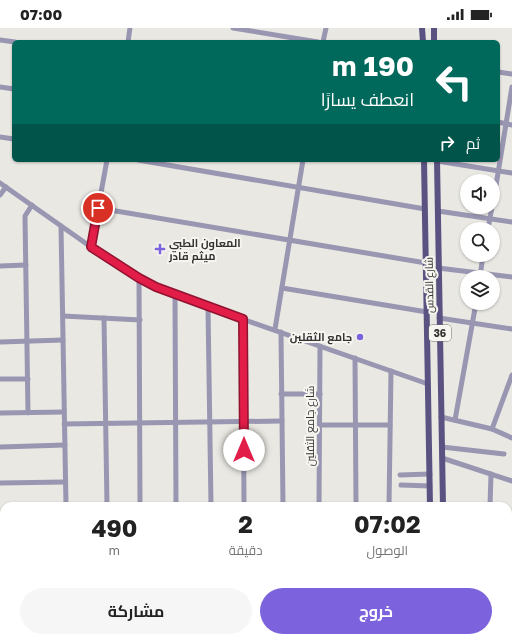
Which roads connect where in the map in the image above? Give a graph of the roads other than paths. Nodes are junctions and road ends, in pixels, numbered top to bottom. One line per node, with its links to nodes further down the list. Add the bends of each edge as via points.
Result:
1 (130, 28): 7 (street)
2 (233, 28): 8 (street)
3 (326, 28): 9 (street)
4 (422, 28): 10 (main road)
5 (434, 28): 11 (main road)
6 (0, 40): 12 (street)
7 (128, 40)
8 (306, 40)
9 (323, 40)
10 (423, 40)
11 (434, 40)
12 (12, 42)
13 (500, 72): 14 (street)
14 (512, 74)
15 (0, 87): 17 (street)
16 (512, 87): 19 (street)
17 (12, 89)
18 (500, 122): 19 (street)
19 (510, 124): 28 (street)
20 (0, 137): 21 (street)
21 (12, 139)
22 (107, 162): 35 (street)
23 (150, 162): 32 (street)
24 (303, 162): 32 (street)
25 (424, 162): 36 (main road, شارع القدس / 36)
26 (436, 162): 37 (main road, شارع القدس / 36)
27 (446, 162): 28 (street)
28 (499, 172): 29 (street)
29 (512, 173)
30 (0, 183): 31 (street)
31 (6, 187): 33 (street); 34 (street)
32 (299, 187): 36 (street); 45 (street)
33 (0, 194)
34 (32, 205): 42 (street); 48 (street, via 25,216)
35 (98, 208): 45 (street); 46 (street)
36 (425, 208): 43 (main road, شارع القدس / 36)
37 (438, 211): 39 (street); 44 (main road, شارع القدس / 36)
38 (491, 214): 39 (street)
39 (490, 219): 40 (street); 41 (street)
40 (489, 222)
41 (512, 222)
42 (61, 226): 46 (street); 60 (street)
43 (426, 238): 44 (main road); 47 (main road, شارع القدس / 36)
44 (438, 238): 50 (main road, شارع القدس / 36)
45 (290, 240): 47 (street); 55 (street)
46 (91, 247): 54 (street)
47 (426, 263): 59 (main road, شارع القدس / 36)
48 (26, 265): 49 (street); 71 (street)
49 (0, 266)
50 (438, 268): 51 (street); 62 (main road, شارع القدس / 36)
51 (460, 271)
52 (500, 276): 53 (street)
53 (512, 277)
54 (139, 278): 56 (street); 64 (street)
55 (282, 288): 59 (street); 66 (street)
56 (175, 295): 57 (street); 88 (street)
57 (208, 307): 63 (street); 89 (street)
58 (475, 310): 65 (street)
59 (427, 312): 78 (main road, شارع القدس / 36)
60 (63, 316): 61 (street); 69 (street)
61 (104, 318): 64 (street); 90 (street)
62 (439, 318): 65 (street); 84 (main road, شارع القدس / 36)
63 (243, 319): 66 (street); 86 (street)
64 (140, 320): 91 (street)
65 (473, 322): 67 (street); 85 (street)
66 (275, 329): 68 (street)
67 (512, 329)
68 (281, 332): 72 (street); 79 (street)
69 (63, 340): 71 (street); 81 (street)
70 (0, 342): 71 (street)
71 (27, 342): 77 (street)
72 (320, 346): 73 (street); 80 (street, شارع جامع الثقلين)
73 (355, 358): 74 (street); 94 (street)
74 (391, 371): 78 (street); 95 (street)
75 (512, 375): 96 (street)
76 (0, 379): 77 (street)
77 (28, 379): 83 (street)
78 (428, 384): 103 (main road, شارع القدس / 36)
79 (281, 394): 80 (street); 87 (street)
80 (320, 394): 93 (street, شارع جامع الثقلين)
81 (64, 412): 83 (street); 92 (street)
82 (0, 413): 83 (street)
83 (28, 413)
84 (441, 417): 85 (street); 100 (main road, شارع القدس / 36)
85 (455, 420): 96 (street)
86 (243, 421): 87 (street); 89 (street); 116 (street)
87 (282, 421): 117 (street)
88 (175, 422): 89 (street); 91 (street); 114 (street)
89 (210, 422): 115 (street)
90 (107, 423): 91 (street); 92 (street); 112 (street)
91 (140, 423): 113 (street)
92 (64, 424): 98 (street)
93 (320, 425): 94 (street); 118 (street, شارع جامع الثقلين)
94 (356, 425): 95 (street); 119 (street)
95 (390, 425): 120 (street)
96 (492, 429): 97 (street)
97 (512, 438)
98 (65, 445): 99 (street); 107 (street)
99 (0, 447)
100 (442, 447): 101 (street); 102 (main road, شارع القدس / 36)
101 (504, 454)
102 (442, 458): 104 (street); 122 (main road, شارع القدس / 36)
103 (430, 474): 105 (street); 110 (main road, شارع القدس / 36)
104 (491, 474): 106 (street); 123 (street)
105 (400, 475)
106 (512, 481)
107 (65, 482): 108 (street); 111 (street)
108 (0, 483)
109 (401, 485): 110 (street)
110 (430, 486): 121 (main road, شارع القدس / 36)
111 (66, 502)
112 (108, 502)
113 (140, 502)
114 (176, 502)
115 (210, 502)
116 (244, 502)
117 (283, 502)
118 (319, 502)
119 (356, 502)
120 (389, 502)
121 (430, 502)
122 (443, 502)
123 (490, 502)

